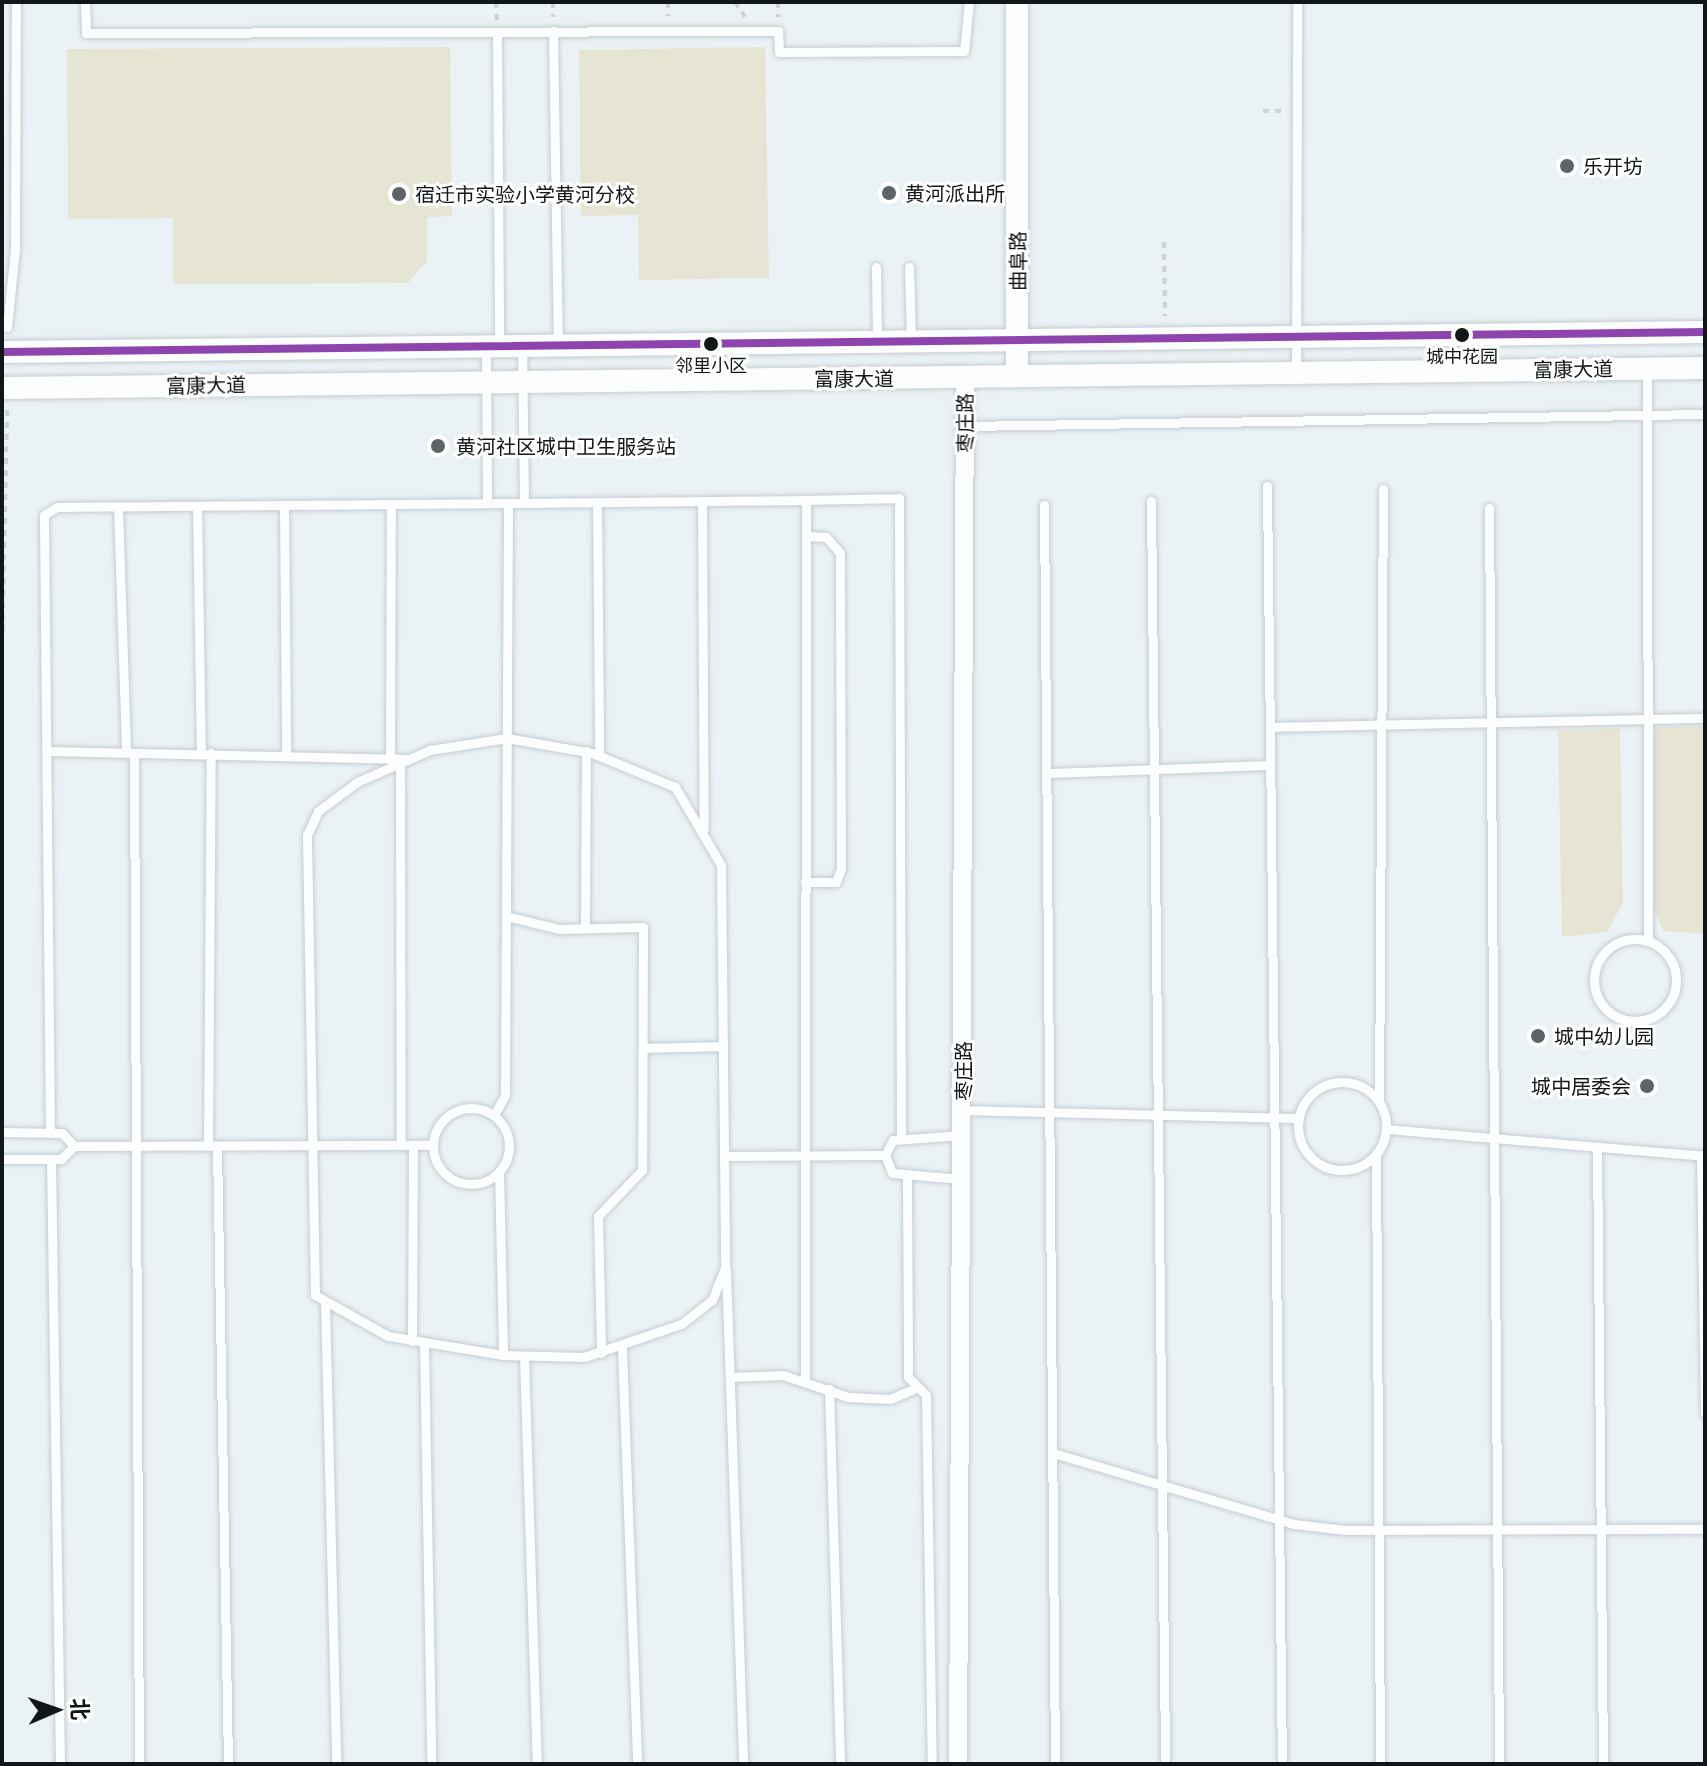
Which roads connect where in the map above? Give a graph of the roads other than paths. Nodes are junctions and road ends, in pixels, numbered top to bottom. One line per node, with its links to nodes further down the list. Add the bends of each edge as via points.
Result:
1 (16, 2): 10 (lane, via 15,250)
2 (85, 2): 7 (lane, via 86,33)
3 (969, 2): 6 (lane, via 964,51 779,52 778,31)
4 (1017, 2): 13 (street, 曲阜路)
5 (1297, 2): 12 (lane)
6 (553, 31): 7 (lane); 18 (lane)
7 (497, 32): 16 (lane)
8 (876, 267): 14 (lane)
9 (909, 267): 15 (lane)
10 (7, 327)
11 (1705, 332): 12 (street, 富康大道)
12 (1296, 338): 13 (street, 富康大道); 22 (lane)
13 (1018, 341): 15 (street, 富康大道); 23 (street, 曲阜路)
14 (878, 344): 15 (street, 富康大道); 18 (street, 富康大道)
15 (911, 344)
16 (492, 350): 17 (street, 富康大道); 19 (street, 富康大道); 25 (lane)
17 (522, 350): 18 (street, 富康大道); 26 (lane)
18 (558, 350)
19 (2, 352)
20 (1647, 368): 21 (street, 富康大道); 22 (street, 富康大道); 29 (lane)
21 (1705, 368)
22 (1296, 372): 23 (street, 富康大道)
23 (1017, 376): 24 (street, 富康大道)
24 (965, 377): 26 (street, 富康大道); 30 (street, 枣庄路)
25 (486, 381): 26 (street, 富康大道); 27 (street, 富康大道); 37 (lane)
26 (521, 381): 39 (lane)
27 (5, 388)
28 (1705, 414): 29 (lane)
29 (1648, 415): 30 (lane); 48 (lane)
30 (965, 426): 71 (street, 枣庄路)
31 (1267, 486): 51 (lane)
32 (1383, 489): 50 (lane)
33 (806, 500): 34 (lane); 46 (lane); 81 (lane, via 899,498)
34 (702, 501): 36 (lane); 63 (lane)
35 (1151, 501): 61 (lane)
36 (597, 502): 39 (lane); 58 (lane)
37 (487, 503): 38 (lane); 40 (lane)
38 (508, 503): 39 (lane); 52 (lane)
39 (524, 503)
40 (391, 504): 41 (lane); 59 (lane)
41 (284, 505): 43 (lane); 57 (lane)
42 (1044, 505): 62 (lane)
43 (197, 506): 44 (lane); 56 (lane)
44 (118, 507): 53 (lane, via 57,507 44,515); 55 (lane)
45 (1489, 508): 49 (lane)
46 (806, 536): 64 (lane); 64 (lane, via 826,537 840,553 841,869 836,882)
47 (1705, 718): 48 (lane)
48 (1648, 720): 49 (lane); 67 (lane)
49 (1489, 723): 50 (lane); 82 (lane)
50 (1382, 725): 51 (lane); 70 (lane)
51 (1270, 727): 60 (lane)
52 (507, 738): 54 (lane); 59 (lane); 65 (lane)
53 (52, 751): 55 (lane); 79 (lane)
54 (586, 751): 58 (lane); 66 (lane)
55 (130, 753): 56 (lane); 88 (lane)
56 (206, 753): 57 (lane); 89 (lane)
57 (286, 755): 59 (lane)
58 (599, 755): 63 (lane, via 675,787)
59 (399, 760): 83 (lane, via 318,811 307,835); 84 (lane)
60 (1270, 765): 61 (lane); 75 (lane)
61 (1154, 769): 62 (lane); 73 (lane)
62 (1049, 773): 72 (lane)
63 (704, 833): 68 (lane, via 721,865)
64 (805, 882): 95 (lane)
65 (506, 916): 66 (lane); 74 (lane, via 505,1095)
66 (585, 928): 69 (lane, via 643,927)
67 (1648, 941): 67 (lane, via 1675,969 1673,996 1644,1021 1617,1018 1593,986 1599,959 1620,941)
68 (723, 1046): 69 (lane); 94 (lane)
69 (643, 1048): 106 (lane, via 642,1170 598,1216)
70 (1379, 1102): 76 (lane, via 1357,1084 1327,1084); 77 (lane)
71 (963, 1110): 72 (lane); 80 (street, 枣庄路)
72 (1051, 1110): 73 (lane); 114 (lane)
73 (1158, 1110): 75 (lane); 115 (lane)
74 (494, 1115): 86 (lane, via 458,1109 439,1124); 98 (lane, via 509,1149)
75 (1275, 1116): 76 (lane); 116 (lane)
76 (1299, 1118): 91 (lane, via 1304,1148 1325,1167 1352,1169)
77 (1386, 1129): 82 (lane); 91 (lane)
78 (2, 1132): 79 (lane)
79 (50, 1133): 87 (lane, via 62,1133)
80 (963, 1135): 81 (lane); 100 (street, 枣庄路)
81 (901, 1139): 92 (lane)
82 (1496, 1141): 90 (lane); 120 (lane)
83 (313, 1145): 84 (lane); 89 (lane); 102 (lane, via 315,1295)
84 (401, 1145): 85 (lane)
85 (413, 1145): 86 (lane); 103 (lane)
86 (432, 1145): 98 (lane, via 452,1179 476,1184)
87 (74, 1146): 88 (lane); 97 (lane)
88 (131, 1146): 89 (lane); 122 (lane)
89 (213, 1146): 123 (lane)
90 (1597, 1148): 93 (lane); 117 (lane)
91 (1376, 1154): 119 (lane)
92 (885, 1155): 95 (lane); 99 (lane, via 892,1173)
93 (1703, 1155): 113 (lane)
94 (724, 1156): 95 (lane); 101 (lane)
95 (804, 1156): 110 (lane)
96 (2, 1159): 97 (lane)
97 (51, 1159): 121 (lane)
98 (499, 1172): 107 (lane)
99 (907, 1174): 100 (lane); 111 (lane, via 908,1377)
100 (962, 1179): 131 (street, 枣庄路)
101 (725, 1268): 105 (lane, via 712,1300 681,1324); 109 (lane)
102 (325, 1302): 103 (lane, via 388,1336); 124 (lane)
103 (412, 1341): 104 (lane)
104 (424, 1343): 107 (lane); 125 (lane)
105 (622, 1348): 106 (lane); 127 (lane)
106 (601, 1353): 108 (lane)
107 (503, 1355): 108 (lane)
108 (524, 1356): 126 (lane)
109 (730, 1377): 110 (lane); 128 (lane)
110 (805, 1380): 112 (lane)
111 (918, 1387): 112 (lane, via 890,1399); 130 (lane, via 926,1395)
112 (829, 1389): 129 (lane)
113 (1705, 1413)
114 (1053, 1453): 115 (lane); 132 (lane)
115 (1162, 1485): 116 (lane); 133 (lane)
116 (1279, 1519): 119 (lane); 134 (lane)
117 (1601, 1529): 118 (lane); 120 (lane); 137 (lane)
118 (1705, 1529)
119 (1378, 1530): 120 (lane); 135 (lane)
120 (1498, 1530): 136 (lane)
121 (60, 1764)
122 (139, 1764)
123 (228, 1764)
124 (336, 1764)
125 (431, 1764)
126 (537, 1764)
127 (637, 1764)
128 (743, 1764)
129 (840, 1764)
130 (932, 1764)
131 (958, 1764)
132 (1055, 1764)
133 (1165, 1764)
134 (1282, 1764)
135 (1380, 1764)
136 (1499, 1764)
137 (1603, 1764)

